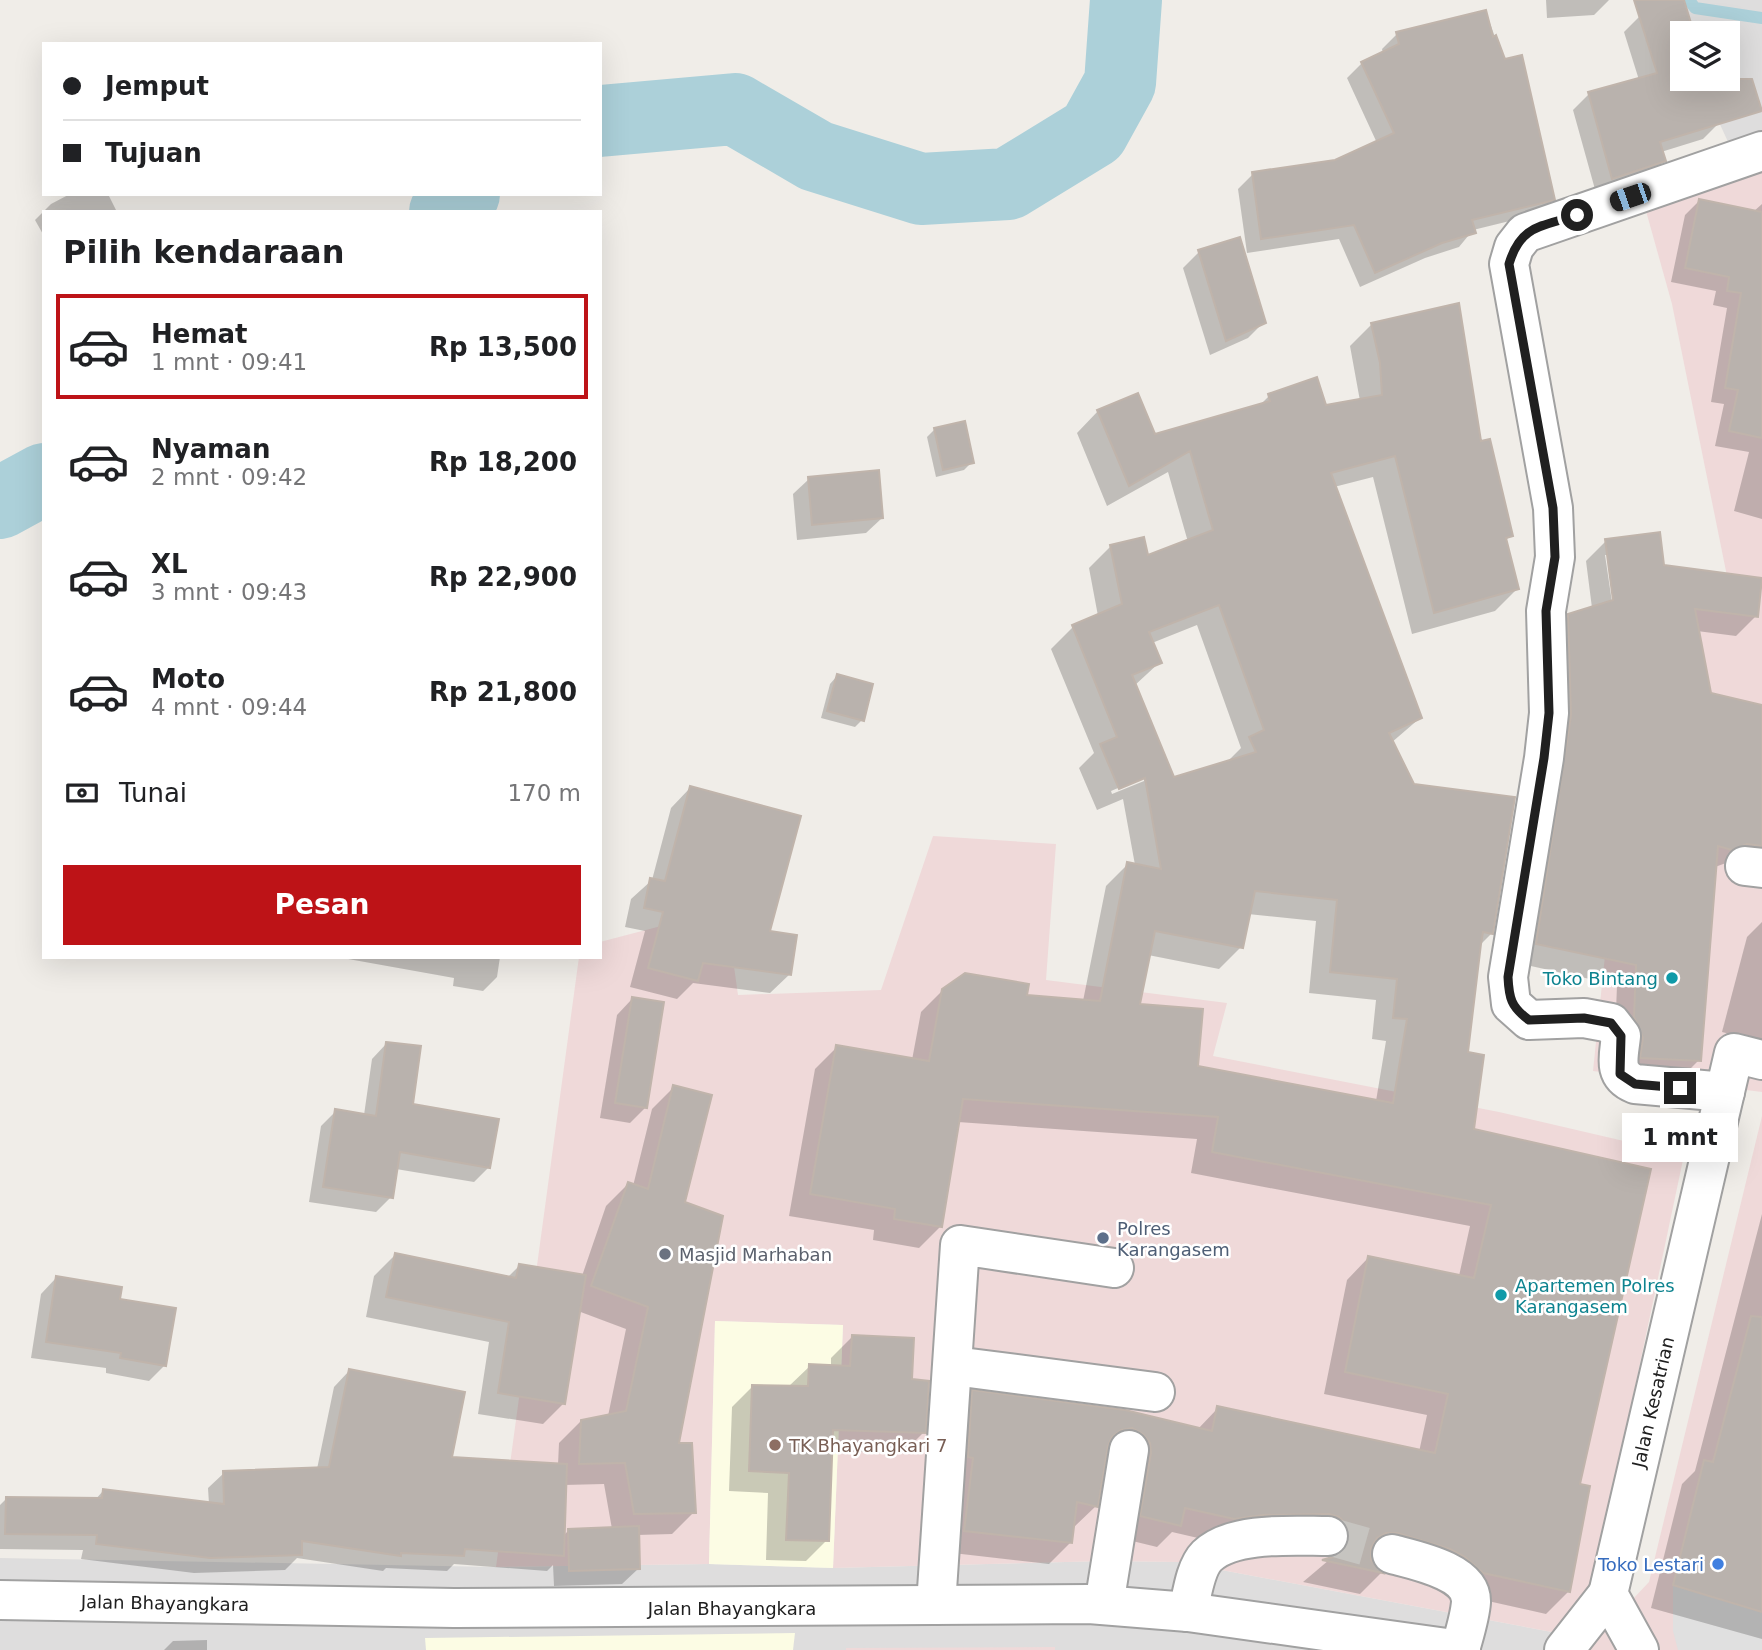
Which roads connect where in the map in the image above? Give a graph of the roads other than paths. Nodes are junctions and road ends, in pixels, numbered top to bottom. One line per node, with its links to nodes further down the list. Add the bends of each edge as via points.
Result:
1 (1762, 151): 3 (street, via 1524,233 1509,264 1553,508 1555,557 1546,611 1549,713 1508,977 1511,1004 1529,1020 1584,1018 1611,1023 1621,1036 1620,1074 1635,1084)
2 (1762, 1060): 3 (street, Jalan Kesatrian, via 1734,1053)
3 (1725, 1092): 10 (street, Jalan Kesatrian)
4 (1114, 1268): 5 (street, via 960,1245)
5 (954, 1366): 6 (street); 12 (street)
6 (1155, 1392)
7 (1129, 1450): 13 (street)
8 (1328, 1536): 14 (street, via 1265,1537 1223,1546 1206,1557)
9 (1392, 1554): 16 (street, via 1443,1568 1469,1593)
10 (1608, 1594): 17 (street); 18 (street)
11 (0, 1600): 12 (street, Jalan Bhayangkara, via 454,1608)
12 (936, 1605): 13 (street, Jalan Bhayangkara)
13 (1104, 1605): 14 (street, Jalan Bhayangkara)
14 (1188, 1612): 15 (street, Jalan Bhayangkara)
15 (1294, 1638): 16 (street, Jalan Bhayangkara)
16 (1461, 1650)
17 (1564, 1650)
18 (1639, 1650)

